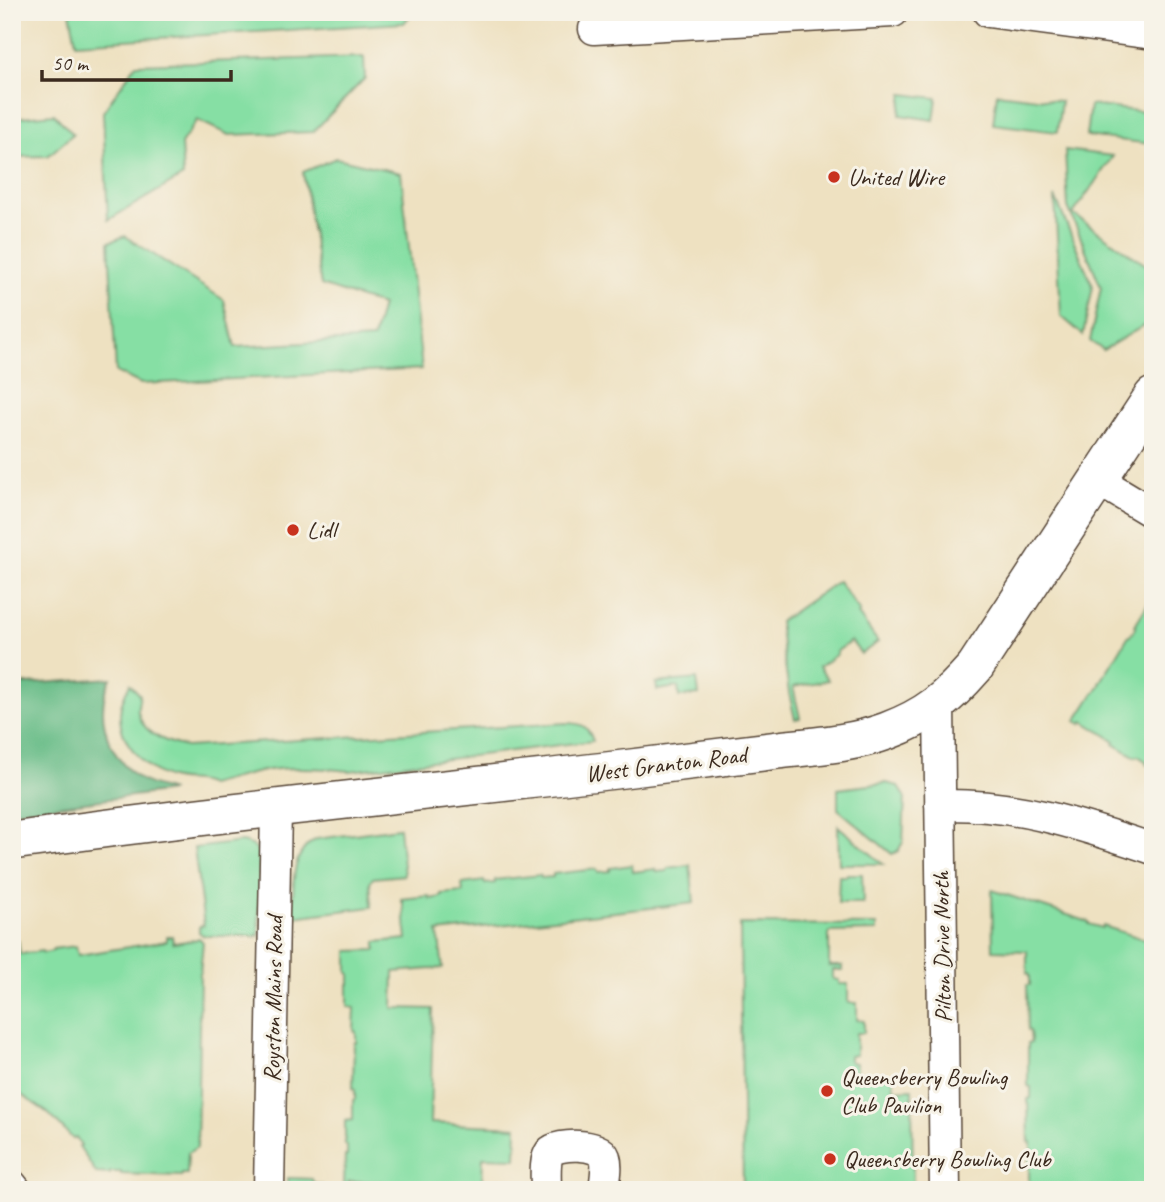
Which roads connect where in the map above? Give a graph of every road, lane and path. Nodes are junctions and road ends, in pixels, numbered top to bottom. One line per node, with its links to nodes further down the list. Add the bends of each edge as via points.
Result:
1 (892, 12): 3 (street)
2 (988, 12): 4 (street)
3 (594, 29)
4 (1153, 34)
5 (1153, 396): 6 (street, West Granton Road)
6 (1098, 480): 7 (street); 8 (street, West Granton Road, via 975,667)
7 (1153, 513)
8 (939, 704): 9 (street, Pilton Drive North); 10 (street, West Granton Road, via 887,731 842,743)
9 (940, 805): 12 (street, via 1034,813); 18 (street, Pilton Drive North)
10 (276, 809): 11 (street, West Granton Road); 15 (street, Royston Mains Road)
11 (12, 841)
12 (1153, 849)
13 (12, 1185): 14 (street)
14 (16, 1190)
15 (269, 1190)
16 (546, 1190): 17 (street, via 547,1158 558,1147 601,1151)
17 (604, 1190)
18 (944, 1190)

